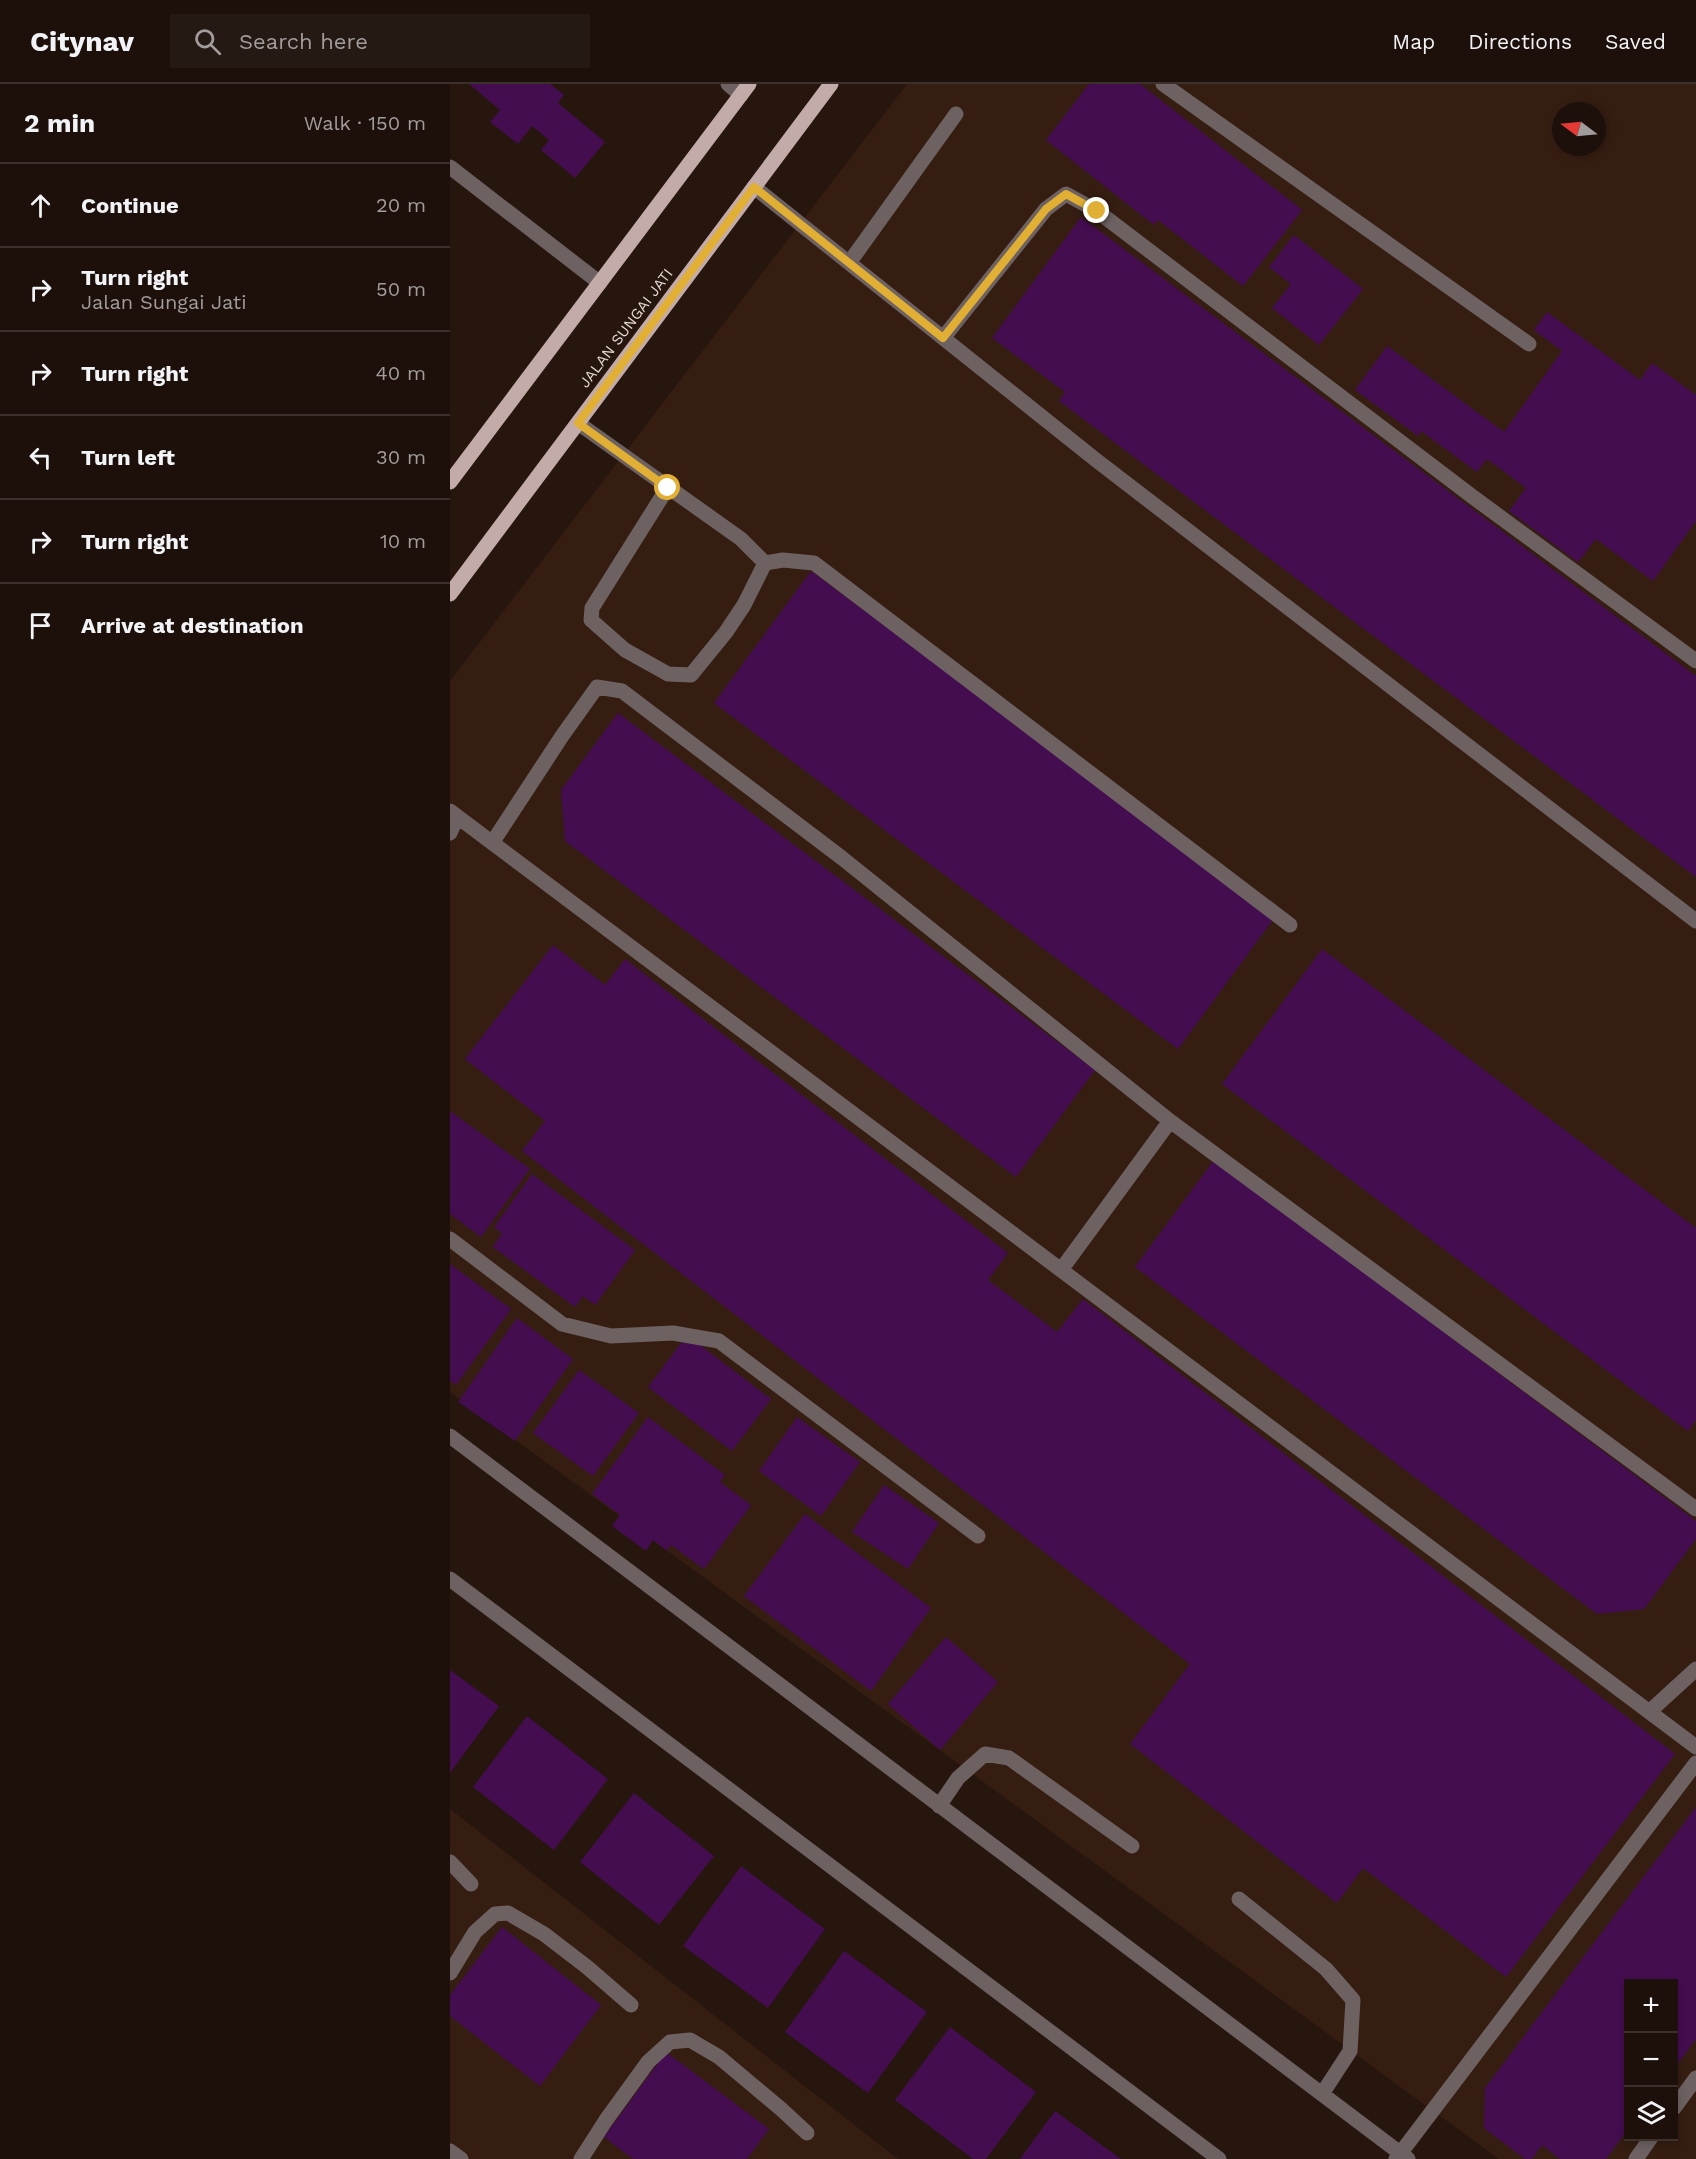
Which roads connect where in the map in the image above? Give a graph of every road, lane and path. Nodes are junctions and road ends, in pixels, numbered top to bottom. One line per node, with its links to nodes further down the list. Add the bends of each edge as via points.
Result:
1 (728, 84): 4 (street)
2 (831, 84): 7 (main road, JALAN SUNGAI JATI)
3 (1163, 84): 11 (street)
4 (745, 90): 9 (main road)
5 (956, 114): 8 (street)
6 (450, 167): 9 (street)
7 (754, 187): 8 (street); 12 (main road, JALAN SUNGAI JATI)
8 (849, 263): 10 (street)
9 (600, 283): 13 (main road)
10 (943, 338): 17 (street, via 1046,209 1066,194 1097,211); 21 (street)
11 (1529, 344)
12 (578, 423): 14 (street); 16 (main road, JALAN SUNGAI JATI)
13 (450, 482)
14 (668, 488): 15 (street, via 741,539); 15 (street, via 592,608 591,620 625,650 668,674 691,675 744,605)
15 (765, 563): 22 (street, via 813,563)
16 (450, 594)
17 (1696, 661)
18 (454, 814): 19 (street); 20 (street)
19 (450, 833)
20 (492, 843): 23 (street, via 597,687 622,692 842,858); 25 (street)
21 (1696, 921)
22 (1290, 925)
23 (1170, 1121): 25 (street); 27 (street)
24 (450, 1239): 28 (street, via 562,1324 611,1336 673,1333 719,1341)
25 (1060, 1270): 31 (street)
26 (450, 1436): 34 (street)
27 (1696, 1509)
28 (978, 1536)
29 (450, 1579): 50 (street)
30 (1696, 1669): 31 (street)
31 (1649, 1712): 32 (street)
32 (1696, 1747)
33 (1696, 1763): 47 (street)
34 (939, 1806): 35 (street, via 958,1778 985,1754 1009,1758); 42 (street)
35 (1131, 1846)
36 (450, 1862): 37 (street)
37 (471, 1884)
38 (1239, 1899): 42 (street, via 1326,1969 1353,2000 1350,2051)
39 (450, 1973): 40 (street, via 476,1932 495,1914 508,1912 544,1934)
40 (631, 2005)
41 (1696, 2078): 43 (street)
42 (1322, 2094): 47 (street)
43 (1678, 2103)
44 (807, 2133): 49 (street, via 720,2057 690,2040 670,2042 648,2062)
45 (1649, 2141): 51 (street)
46 (450, 2151): 48 (street)
47 (1401, 2157)
48 (461, 2159)
49 (581, 2159)
50 (1219, 2159)
51 (1636, 2159)

